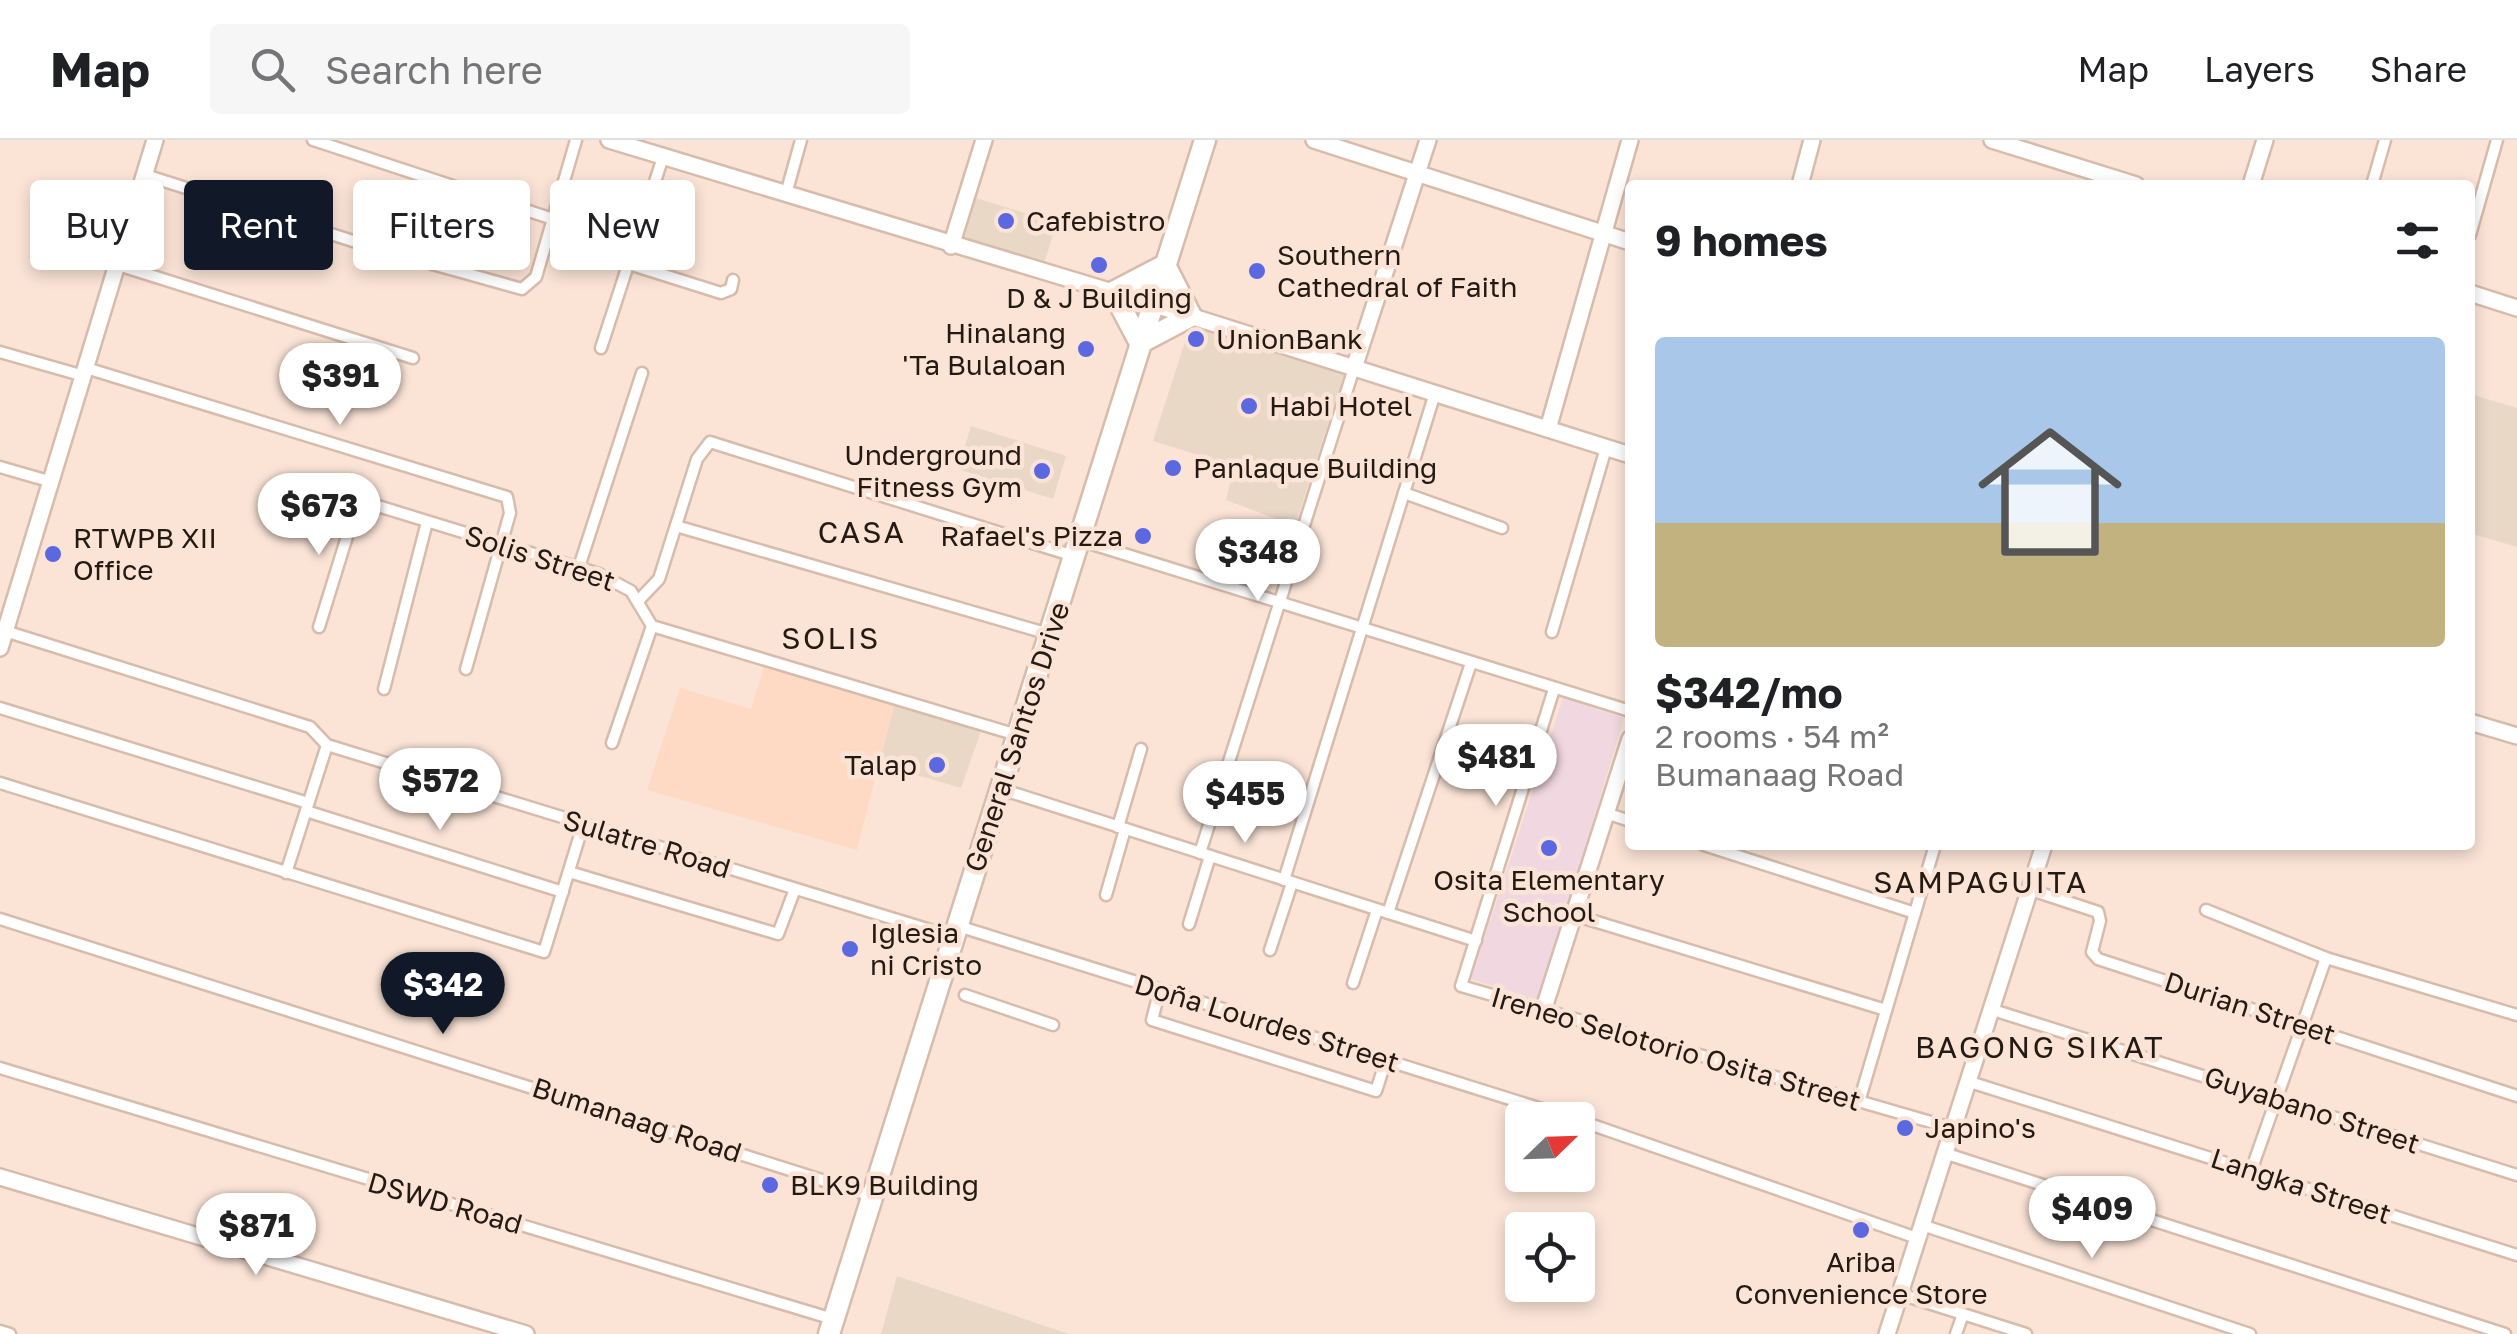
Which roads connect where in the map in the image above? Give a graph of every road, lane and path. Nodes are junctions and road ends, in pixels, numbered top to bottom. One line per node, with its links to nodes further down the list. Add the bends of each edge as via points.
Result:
1 (155, 140): 18 (street)
2 (313, 140): 28 (street)
3 (576, 140): 20 (street)
4 (609, 140): 16 (street)
5 (801, 140): 26 (street)
6 (984, 140): 32 (street)
7 (1204, 140): 33 (highway, General Santos Drive)
8 (1314, 140): 17 (street)
9 (1428, 140): 17 (street)
10 (1630, 140): 30 (street)
11 (1812, 140): 22 (street)
12 (1992, 140): 23 (street)
13 (2265, 140): 24 (street)
14 (2385, 140): 25 (street)
15 (2496, 140): 27 (street)
16 (663, 157): 21 (street); 26 (street)
17 (1417, 174): 30 (street); 48 (street)
18 (145, 175): 19 (street); 29 (street, via 516,289 536,277)
19 (144, 180)
20 (565, 180)
21 (656, 180)
22 (1801, 180)
23 (2120, 180)
24 (2253, 180)
25 (2373, 180)
26 (786, 194): 32 (street)
27 (2475, 217)
28 (550, 219)
29 (550, 233)
30 (1602, 233): 31 (street); 52 (street)
31 (1625, 240)
32 (951, 246): 39 (street)
33 (1164, 265): 39 (highway); 41 (highway, General Santos Drive); 43 (highway)
34 (116, 270): 49 (street)
35 (134, 270): 47 (street)
36 (627, 270): 45 (street)
37 (648, 270): 38 (street, via 722,293)
38 (733, 280)
39 (1113, 292): 41 (street); 44 (highway)
40 (2475, 295): 42 (street)
41 (1152, 304): 43 (street); 44 (highway, General Santos Drive)
42 (2517, 308)
43 (1191, 316): 44 (highway); 48 (street)
44 (1140, 343): 64 (highway, General Santos Drive)
45 (602, 348)
46 (0, 352): 49 (street)
47 (413, 358)
48 (1354, 368): 51 (street); 67 (street)
49 (85, 372): 56 (street); 63 (street, via 503,494 511,508)
50 (642, 373): 65 (street)
51 (1434, 393): 52 (street); 58 (street)
52 (1548, 429): 53 (street)
53 (1606, 448): 54 (street); 72 (street)
54 (1625, 454)
55 (0, 467): 56 (street)
56 (52, 482): 71 (street)
57 (329, 492): 59 (street, Solis Street)
58 (1404, 494): 62 (street); 70 (street)
59 (358, 501): 60 (street, Solis Street); 69 (street)
60 (427, 522): 63 (street, Solis Street); 78 (street)
61 (676, 526): 64 (street, via 702,446 714,444 1043,546); 66 (street, via 658,583); 73 (street)
62 (1502, 528)
63 (500, 544): 65 (street, Solis Street); 76 (street)
64 (1076, 548): 67 (street); 73 (highway, General Santos Drive)
65 (579, 567): 66 (street, Solis Street, via 624,584)
66 (639, 600): 68 (street, Solis Street)
67 (1279, 603): 70 (street); 98 (street)
68 (652, 626): 82 (street); 84 (street)
69 (319, 627)
70 (1362, 628): 75 (street); 101 (street)
71 (5, 632): 74 (street); 85 (street, Sulatre Road, via 310,727)
72 (1552, 632)
73 (1050, 634): 82 (highway, General Santos Drive)
74 (0, 648)
75 (1471, 663): 77 (street); 107 (street)
76 (466, 669)
77 (1554, 688): 80 (street); 113 (street)
78 (384, 689)
79 (0, 708): 90 (street)
80 (1625, 709)
81 (2475, 723): 83 (street)
82 (1018, 735): 89 (highway, General Santos Drive)
83 (2517, 736)
84 (612, 743)
85 (327, 745): 90 (street); 93 (street, Sulatre Road)
86 (1141, 749): 94 (street)
87 (1625, 754): 91 (street)
88 (0, 783): 99 (street)
89 (1001, 789): 94 (street); 112 (highway, General Santos Drive)
90 (307, 807): 99 (street); 104 (street)
91 (1606, 813): 92 (street); 109 (street)
92 (1625, 819)
93 (584, 825): 100 (street); 102 (street, Sulatre Road)
94 (1122, 828): 98 (street); 105 (street)
95 (1720, 850): 108 (street)
96 (1934, 850): 108 (street)
97 (2043, 850): 103 (street)
98 (1205, 854): 101 (street); 111 (street)
99 (286, 872): 104 (street, via 544,952)
100 (569, 872): 102 (street, via 778,934); 104 (street)
101 (1288, 881): 107 (street); 114 (street)
102 (795, 890): 112 (street, Sulatre Road)
103 (2031, 890): 120 (street); 123 (street, Durian Street, via 2098,912 2095,957)
104 (563, 892)
105 (1106, 895)
106 (2206, 910): 115 (street)
107 (1383, 912): 113 (street); 116 (street)
108 (1915, 913): 119 (street)
109 (1574, 915): 119 (street); 121 (street)
110 (0, 919): 138 (street, Bumanaag Road)
111 (1189, 924)
112 (955, 931): 117 (street, Doña Lourdes Street); 138 (highway, General Santos Drive)
113 (1476, 941): 121 (street, Ireneo Selotorio Osita Street, via 1461,986)
114 (1270, 950)
115 (2326, 958): 122 (street); 123 (street)
116 (1353, 983)
117 (1160, 990): 125 (street, Doña Lourdes Street); 125 (street, via 1152,1020 1376,1092)
118 (966, 995): 124 (street)
119 (1886, 1010): 131 (street)
120 (1993, 1010): 127 (street); 129 (street, Guyabano Street)
121 (1543, 1012): 131 (street, Ireneo Selotorio Osita Street)
122 (2517, 1015)
123 (2302, 1024): 128 (street, Durian Street); 129 (street)
124 (1052, 1025)
125 (1386, 1060): 130 (street, Doña Lourdes Street)
126 (0, 1068): 143 (street, DSWD Road)
127 (1970, 1082): 133 (street); 135 (street, Langka Street)
128 (2517, 1096)
129 (2276, 1098): 135 (street); 136 (street, Guyabano Street)
130 (1520, 1102)
131 (1859, 1102): 133 (street, Ireneo Selotorio Osita Street)
132 (1595, 1126): 139 (street, Doña Lourdes Street)
133 (1955, 1130): 134 (street)
134 (1947, 1154): 139 (street); 151 (street)
135 (2250, 1170): 140 (street, Langka Street)
136 (2517, 1175)
137 (0, 1177): 146 (street)
138 (872, 1196): 143 (highway, General Santos Drive)
139 (1920, 1232): 141 (street); 150 (street, Doña Lourdes Street)
140 (2517, 1255)
141 (1900, 1294): 142 (street); 147 (street)
142 (1963, 1314): 148 (street); 149 (street)
143 (832, 1327)
144 (0, 1331): 145 (street)
145 (10, 1334)
146 (526, 1334)
147 (1887, 1334)
148 (1956, 1334)
149 (2026, 1334)
150 (2250, 1334)
151 (2505, 1334)

